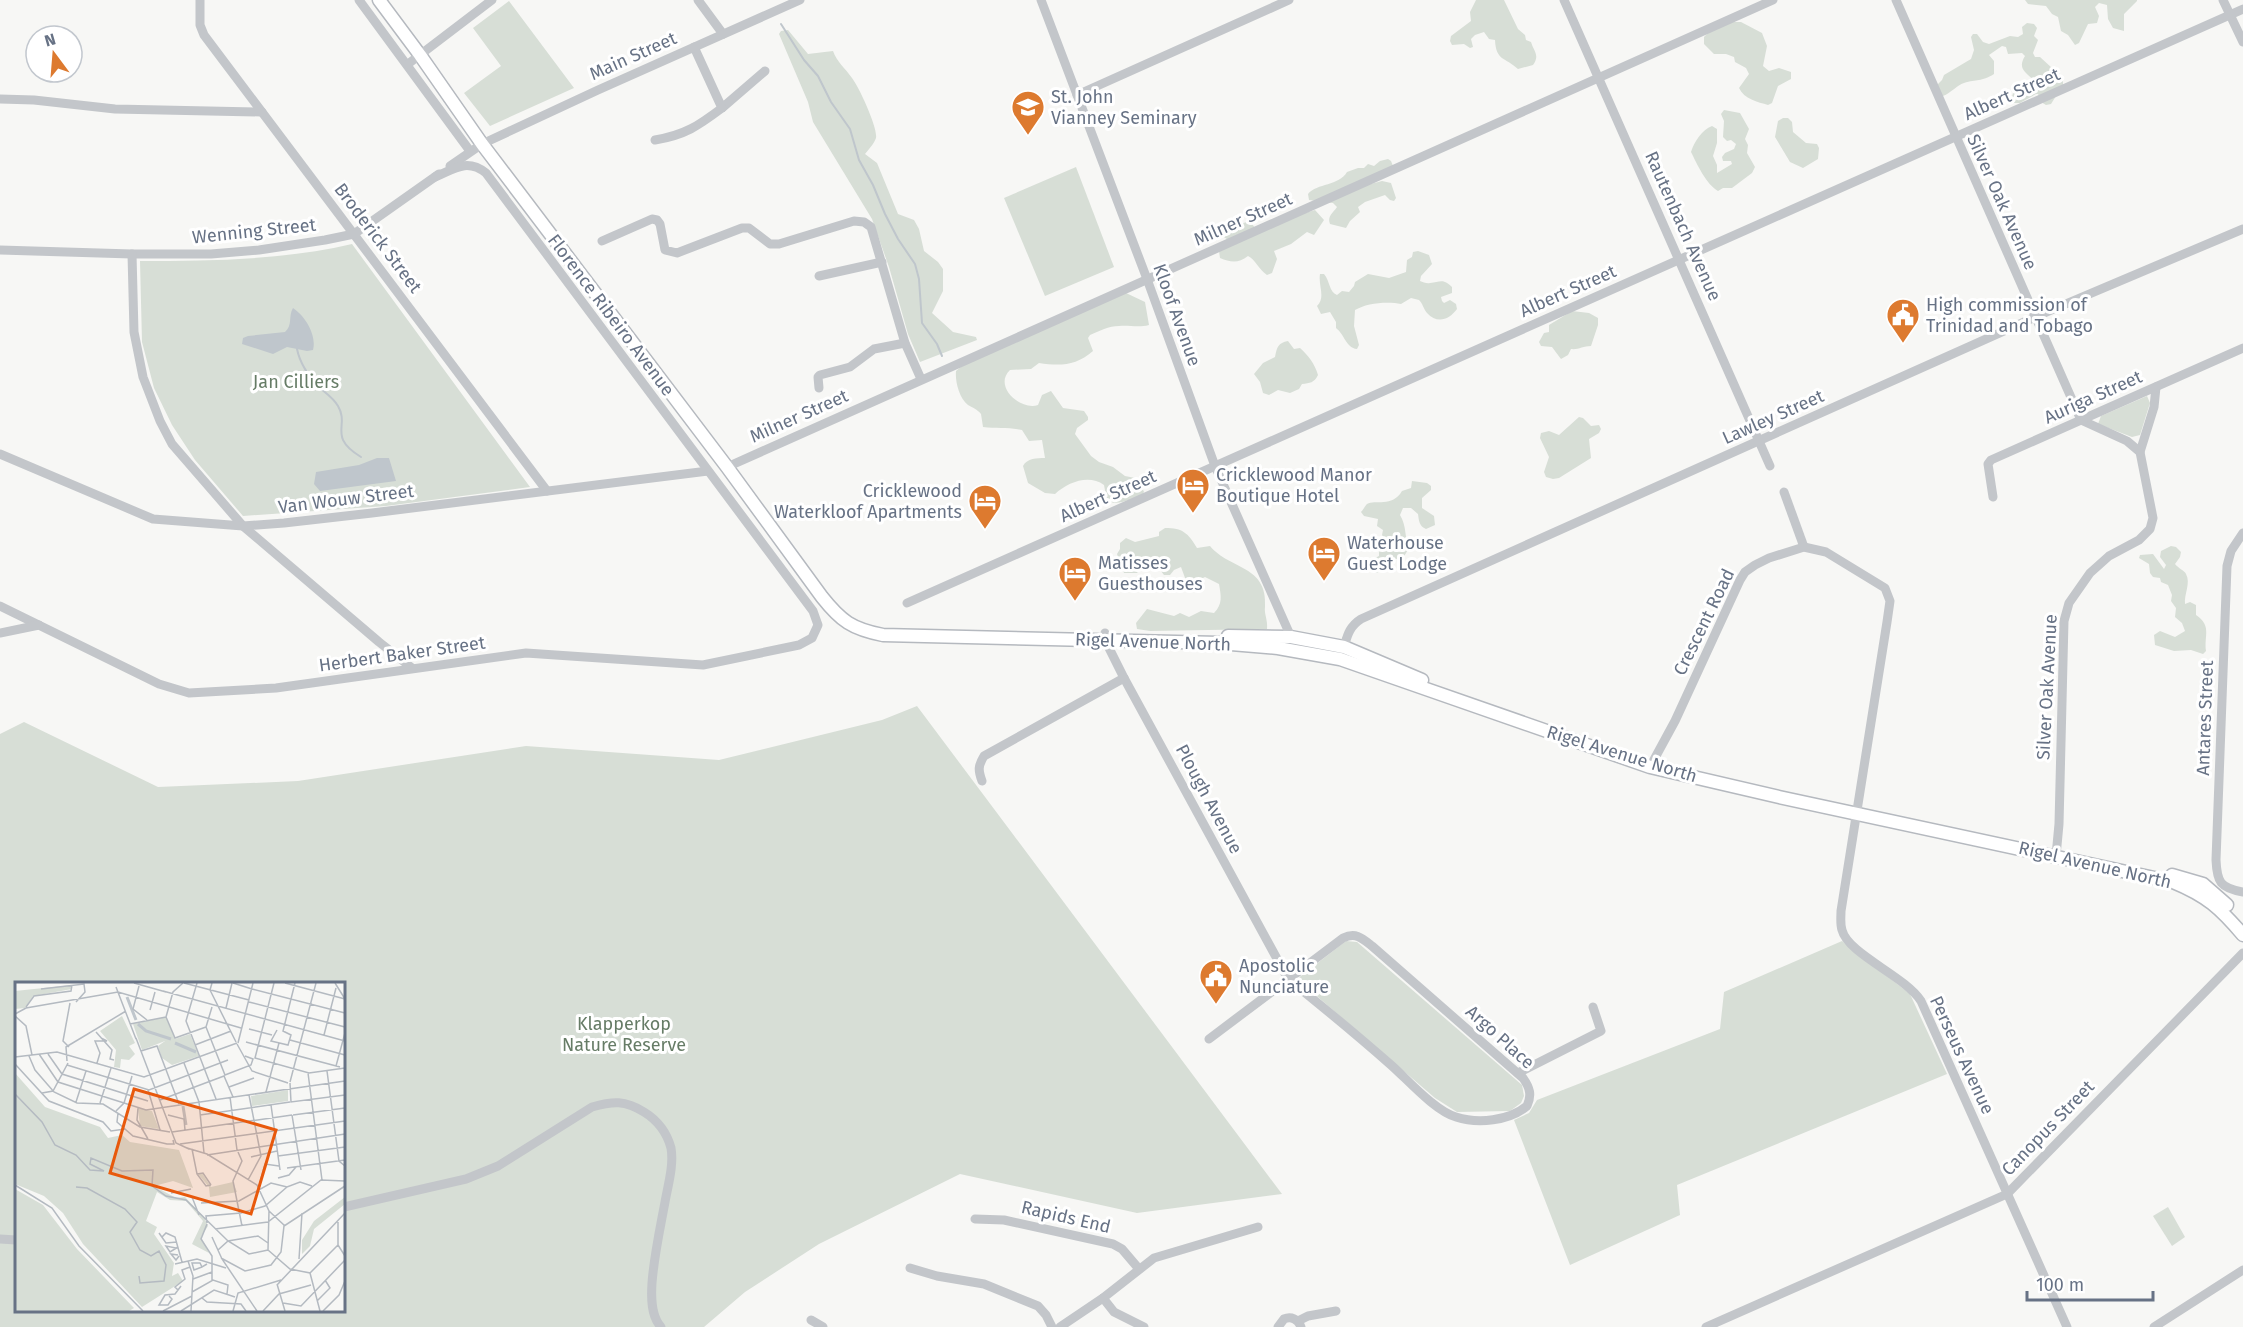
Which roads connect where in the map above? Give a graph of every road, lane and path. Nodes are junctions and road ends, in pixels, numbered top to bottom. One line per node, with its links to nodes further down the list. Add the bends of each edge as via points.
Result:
1 (200, 0): 25 (street, Broderick Street, via 202,30)
2 (359, 0): 19 (street)
3 (379, 0): 18 (main road, Florence Ribeiro Avenue)
4 (492, 0): 18 (street)
5 (698, 0): 15 (street)
6 (800, 0): 15 (street, Main Street)
7 (1041, 0): 22 (street, Kloof Avenue)
8 (1289, 0): 22 (street)
9 (1564, 0): 21 (street, Rautenbach Avenue)
10 (1773, 0): 21 (street, Milner Street)
11 (1896, 0): 26 (street, Silver Oak Avenue)
12 (2223, 0): 14 (street)
13 (2243, 9): 14 (street, Albert Street)
14 (2230, 15): 16 (street); 26 (street, Albert Street)
15 (723, 34): 17 (street, Main Street)
16 (2243, 42)
17 (694, 46): 24 (street); 28 (street, Main Street)
18 (420, 55): 19 (street); 28 (main road, Florence Ribeiro Avenue)
19 (408, 64): 29 (street)
20 (765, 71): 24 (street)
21 (1599, 79): 36 (street, Rautenbach Avenue); 39 (street, Milner Street)
22 (1077, 94): 39 (street, Kloof Avenue)
23 (0, 99): 25 (street, via 115,109)
24 (722, 108): 27 (street, via 695,129)
25 (262, 112): 32 (street, Broderick Street)
26 (1955, 137): 36 (street, Albert Street); 40 (street, Silver Oak Avenue)
27 (655, 140)
28 (482, 144): 29 (street, Wenning Street); 47 (main road, Florence Ribeiro Avenue)
29 (470, 151): 30 (street, Wenning Street)
30 (435, 177): 32 (street, Wenning Street); 48 (street, via 465,165 478,166 486,173)
31 (2243, 228): 40 (street, Lawley Street)
32 (354, 234): 35 (street, Wenning Street, via 260,250); 56 (street, Broderick Street)
33 (602, 241): 37 (street, via 652,219 660,224 665,250 677,253 742,228 779,244 854,221 871,227)
34 (0, 250): 35 (street, Wenning Street)
35 (132, 254): 59 (street, via 134,332 150,396 172,444)
36 (1680, 260): 49 (street, Rautenbach Avenue); 52 (street, Albert Street)
37 (882, 262): 38 (street); 41 (street)
38 (819, 276)
39 (1147, 279): 43 (street, Milner Street); 52 (street, Kloof Avenue)
40 (2035, 317): 46 (street, Silver Oak Avenue); 49 (street, Lawley Street)
41 (905, 343): 43 (street); 45 (street, via 874,349 850,367 820,375)
42 (2243, 348): 44 (street, Auriga Street)
43 (921, 379): 54 (street, Milner Street)
44 (2156, 387): 46 (street, Auriga Street); 50 (street, Silver Oak Avenue)
45 (819, 388)
46 (2081, 420): 50 (street, via 2127,441); 58 (street, Auriga Street, via 1990,461)
47 (695, 425): 48 (street); 54 (main road, Florence Ribeiro Avenue)
48 (683, 436): 55 (street)
49 (1760, 440): 53 (street, Rautenbach Avenue); 71 (street, Lawley Street, via 1361,619 1350,629)
50 (2140, 452): 77 (street, Silver Oak Avenue, via 2152,510 2150,529 2100,563 2065,615)
51 (0, 454): 59 (street, Van Wouw Street, via 143,516)
52 (1215, 466): 62 (street, Albert Street); 68 (street, Kloof Avenue)
53 (1770, 466)
54 (727, 467): 65 (main road, Florence Ribeiro Avenue, via 822,597)
55 (708, 471): 56 (street, Van Wouw Street); 72 (street, Herbert Baker Street, via 813,611 818,621 812,638 799,645 703,665 536,652)
56 (547, 491): 59 (street, Van Wouw Street)
57 (1784, 492): 61 (street)
58 (1993, 497)
59 (243, 526): 72 (street)
60 (2243, 533): 78 (street, Antares Street, via 2227,566 2216,860 2221,884)
61 (1804, 547): 74 (street, Crescent Road, via 1769,558 1745,572); 76 (street, via 1833,556 1881,584 1889,595)
62 (907, 603)
63 (0, 606): 64 (street, Herbert Baker Street)
64 (39, 625): 66 (street); 72 (street, Herbert Baker Street, via 159,684 189,693 276,688)
65 (849, 625): 67 (main road, Rigel Avenue North, via 883,635)
66 (0, 633)
67 (1105, 637): 68 (main road, Rigel Avenue North); 69 (main road, Rigel Avenue North); 73 (street, Plough Avenue)
68 (1291, 637): 69 (main road); 70 (main road); 71 (main road, Rigel Avenue North)
69 (1278, 648): 70 (main road, Rigel Avenue North)
70 (1308, 653): 71 (main road, Rigel Avenue North)
71 (1342, 653): 74 (main road, Rigel Avenue North)
72 (412, 668)
73 (1124, 678): 75 (street, via 984,756 978,772); 82 (street, Plough Avenue)
74 (1653, 763): 76 (main road, Rigel Avenue North)
75 (982, 781)
76 (1856, 810): 77 (main road, Rigel Avenue North); 86 (street, Perseus Avenue, via 1841,911 1842,930 1852,946 1902,981 1921,1001)
77 (2056, 853): 79 (main road, Rigel Avenue North, via 2196,881); 80 (main road, Rigel Avenue North, via 2184,886 2217,906)
78 (2243, 892)
79 (2243, 923)
80 (2243, 935)
81 (2243, 953): 86 (street, Canopus Street)
82 (1288, 979): 84 (street); 85 (street, Argo Place, via 1342,938 1356,935); 85 (street, Argo Place, via 1434,1104 1455,1117 1499,1119 1522,1110 1531,1095 1530,1087)
83 (1593, 1007): 85 (street, via 1601,1031)
84 (1209, 1039)
85 (1518, 1073)
86 (2007, 1194): 105 (street, Canopus Street); 106 (street, Perseus Avenue)
87 (345, 1207): 99 (street, via 466,1179 498,1166 592,1107 610,1102 633,1106 659,1125 672,1158 651,1297)
88 (975, 1219): 93 (street, Rapids End, via 995,1219 1113,1244)
89 (1258, 1227): 93 (street, via 1162,1254)
90 (0, 1239): 91 (street)
91 (15, 1240)
92 (910, 1268): 101 (street, via 984,1284 1038,1306)
93 (1139, 1269): 95 (street)
94 (2243, 1270): 107 (street)
95 (1103, 1298): 102 (street); 103 (street, via 1114,1312)
96 (1336, 1311): 98 (street, via 1308,1316)
97 (811, 1320): 100 (street)
98 (1299, 1324): 104 (street, via 1287,1318)
99 (661, 1327)
100 (823, 1327)
101 (1052, 1327)
102 (1060, 1327)
103 (1144, 1327)
104 (1278, 1327)
105 (1706, 1327)
106 (2067, 1327)
107 (2154, 1327)

